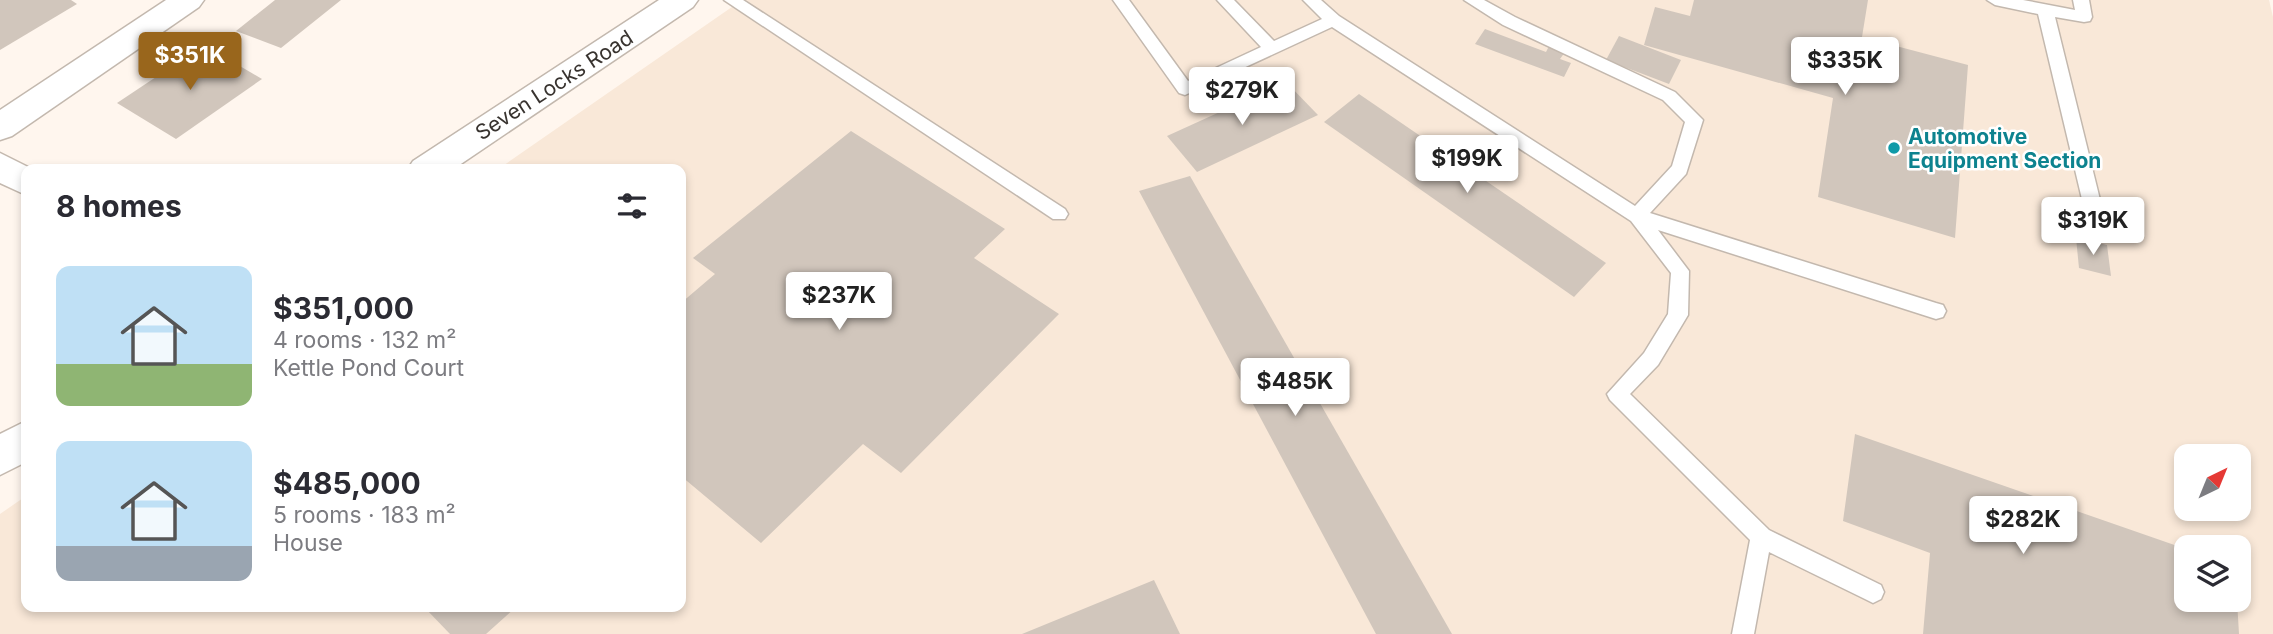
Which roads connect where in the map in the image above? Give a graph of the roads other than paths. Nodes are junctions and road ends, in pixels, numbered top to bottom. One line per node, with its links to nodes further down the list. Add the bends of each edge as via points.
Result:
1 (188, 0): 13 (main road)
2 (682, 0): 14 (main road, Seven Locks Road)
3 (732, 0): 17 (lane)
4 (1121, 0): 12 (lane, via 1185,89)
5 (1225, 0): 12 (lane)
6 (1472, 0): 18 (lane, via 1669,96 1694,120 1681,169)
7 (1995, 0): 10 (lane)
8 (2081, 0): 10 (lane, via 2084,17)
9 (1317, 1): 11 (lane)
10 (2045, 10): 19 (lane)
11 (1333, 20): 12 (lane); 18 (lane)
12 (1271, 48)
13 (0, 127)
14 (434, 164)
15 (0, 166): 16 (main road)
16 (21, 179)
17 (1059, 214)
18 (1637, 216): 20 (lane); 23 (lane, via 1680,271 1678,315 1651,359 1616,394)
19 (2095, 216)
20 (1936, 311)
21 (21, 442): 22 (main road)
22 (0, 457)
23 (1761, 537): 24 (lane); 25 (lane)
24 (1873, 592)
25 (1743, 634)

